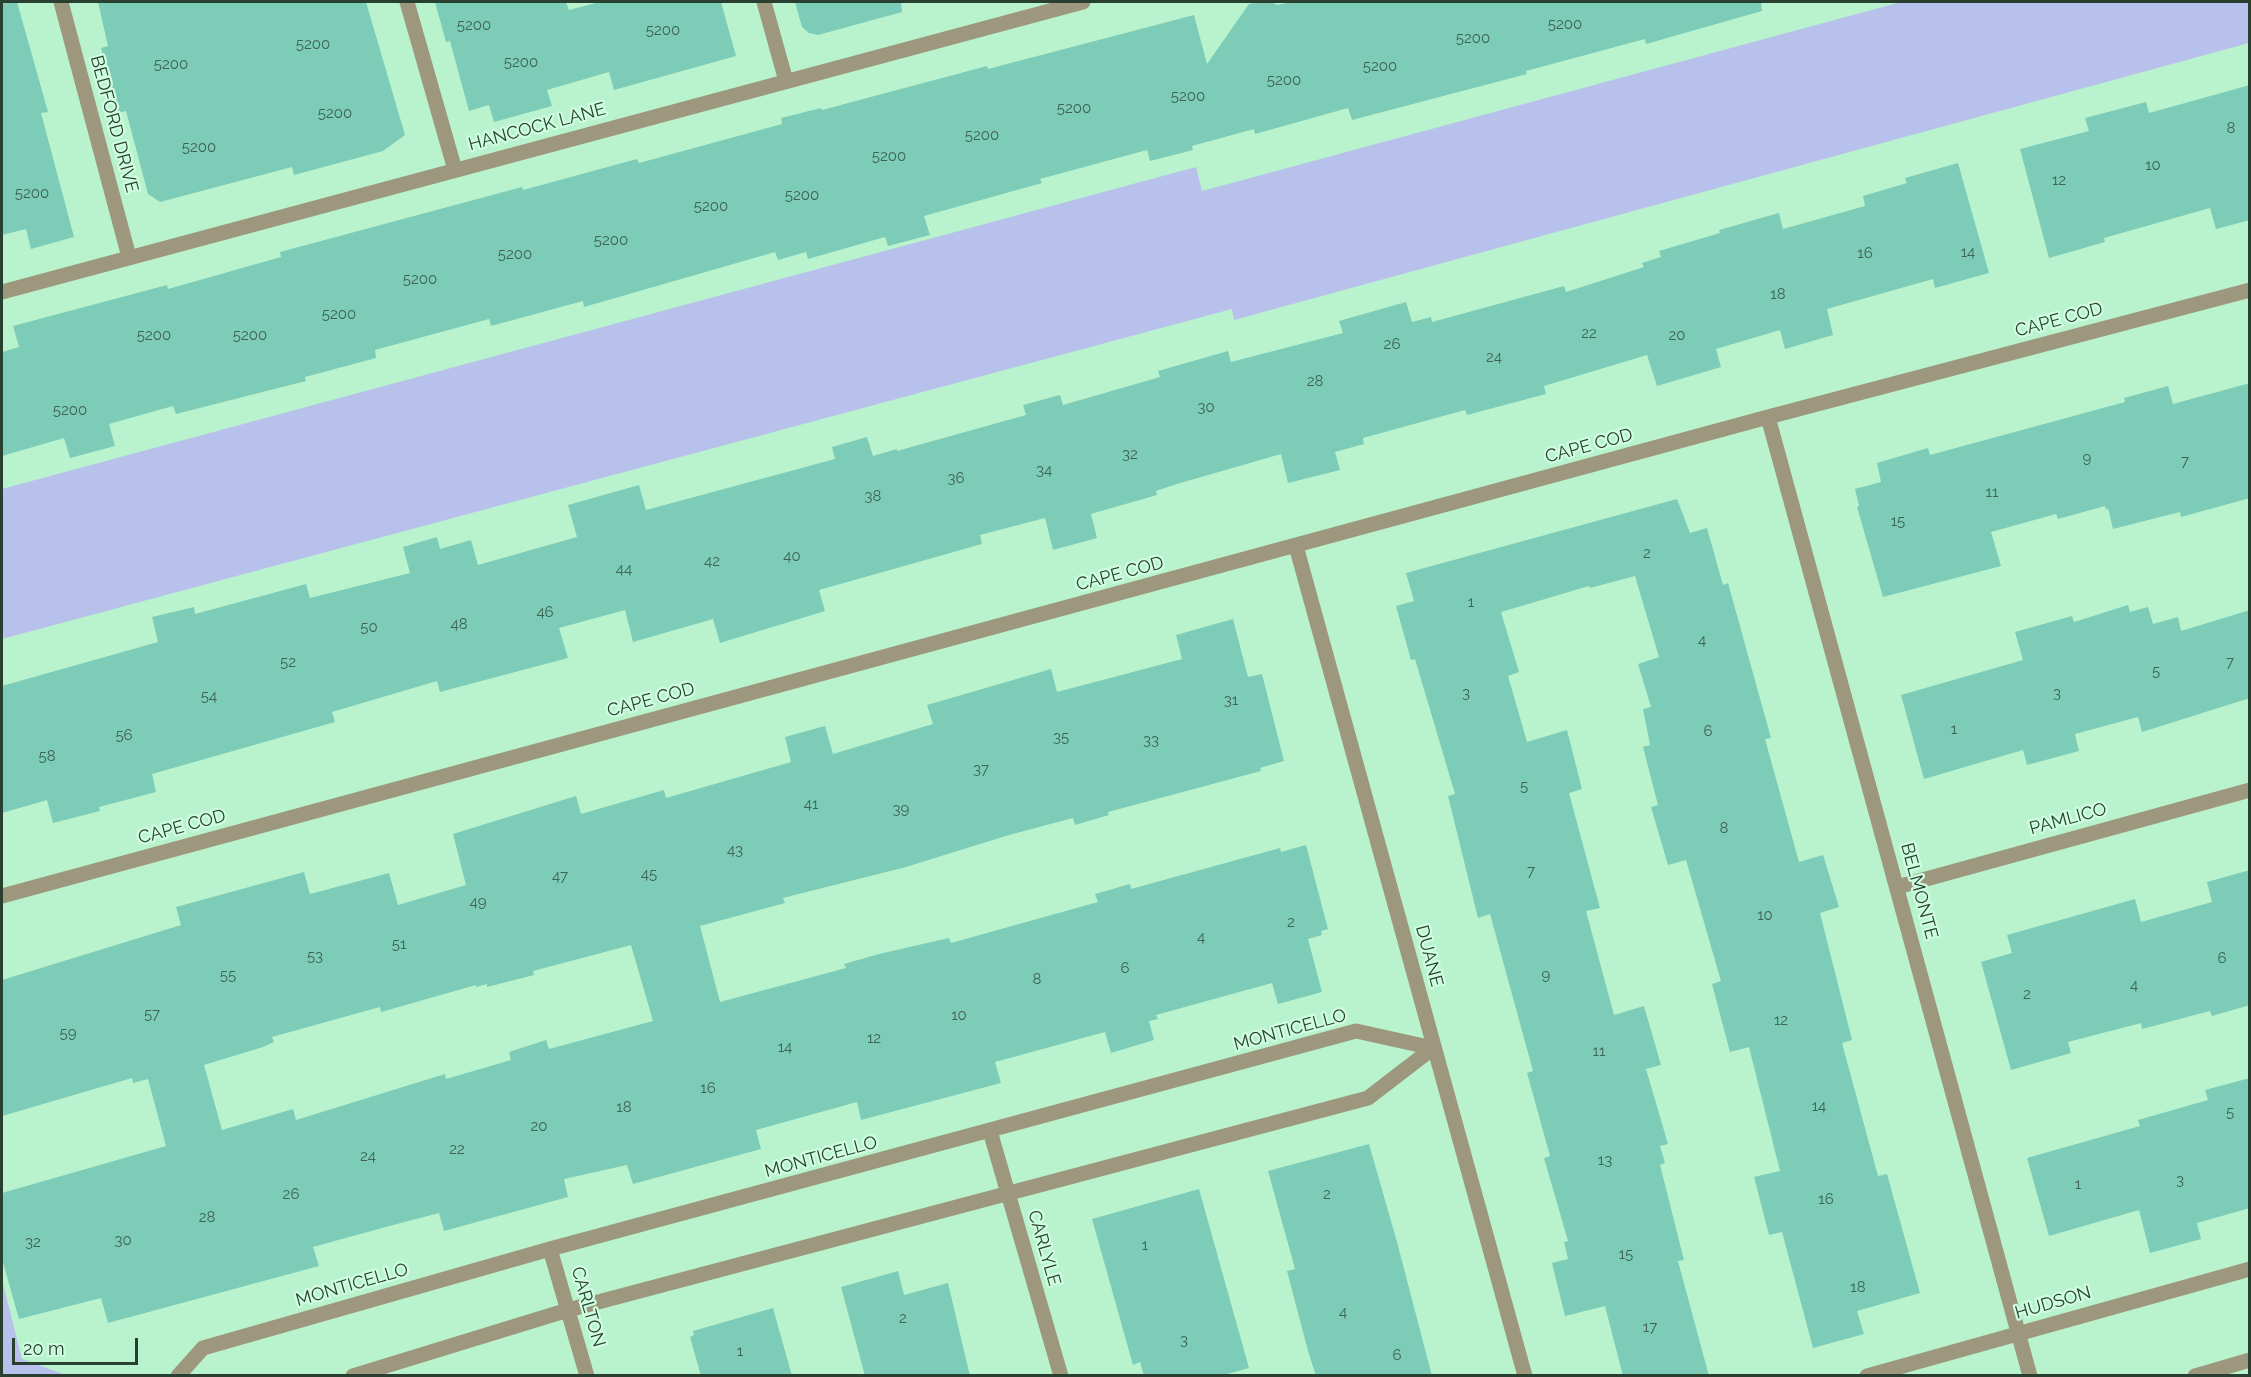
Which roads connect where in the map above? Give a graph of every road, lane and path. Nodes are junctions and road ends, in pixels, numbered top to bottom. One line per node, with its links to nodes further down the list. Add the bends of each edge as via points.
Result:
1 (61, 2): 7 (street, BEDFORD DRIVE)
2 (407, 2): 6 (street)
3 (764, 2): 5 (street)
4 (1083, 2): 5 (street, HANCOCK LANE)
5 (786, 81): 6 (street, HANCOCK LANE)
6 (455, 170): 7 (street, HANCOCK LANE)
7 (129, 257): 9 (street, HANCOCK LANE)
8 (2250, 290): 10 (street, CAPE COD)
9 (2, 292)
10 (1768, 417): 11 (street, CAPE COD); 13 (street, BELMONTE)
11 (1296, 546): 14 (street, CAPE COD); 15 (street, DUANE)
12 (2250, 790): 13 (street, PAMLICO)
13 (1897, 887): 21 (street, BELMONTE)
14 (2, 896)
15 (1433, 1048): 16 (street, MONTICELLO, via 1356,1031); 17 (street, via 1368,1098); 27 (street, DUANE)
16 (990, 1131): 17 (street, CARLYLE); 18 (street, MONTICELLO)
17 (1008, 1191): 20 (street); 26 (street, CARLYLE)
18 (550, 1250): 20 (street, CARLTON); 23 (street, MONTICELLO, via 203,1348)
19 (2250, 1269): 21 (street, HUDSON)
20 (568, 1310): 24 (street); 25 (street, CARLTON)
21 (2017, 1333): 28 (street, HUDSON); 29 (street, BELMONTE)
22 (2250, 1360): 30 (street)
23 (178, 1376)
24 (353, 1376)
25 (587, 1376)
26 (1061, 1376)
27 (1525, 1376)
28 (1867, 1376)
29 (2030, 1376)
30 (2194, 1376)

